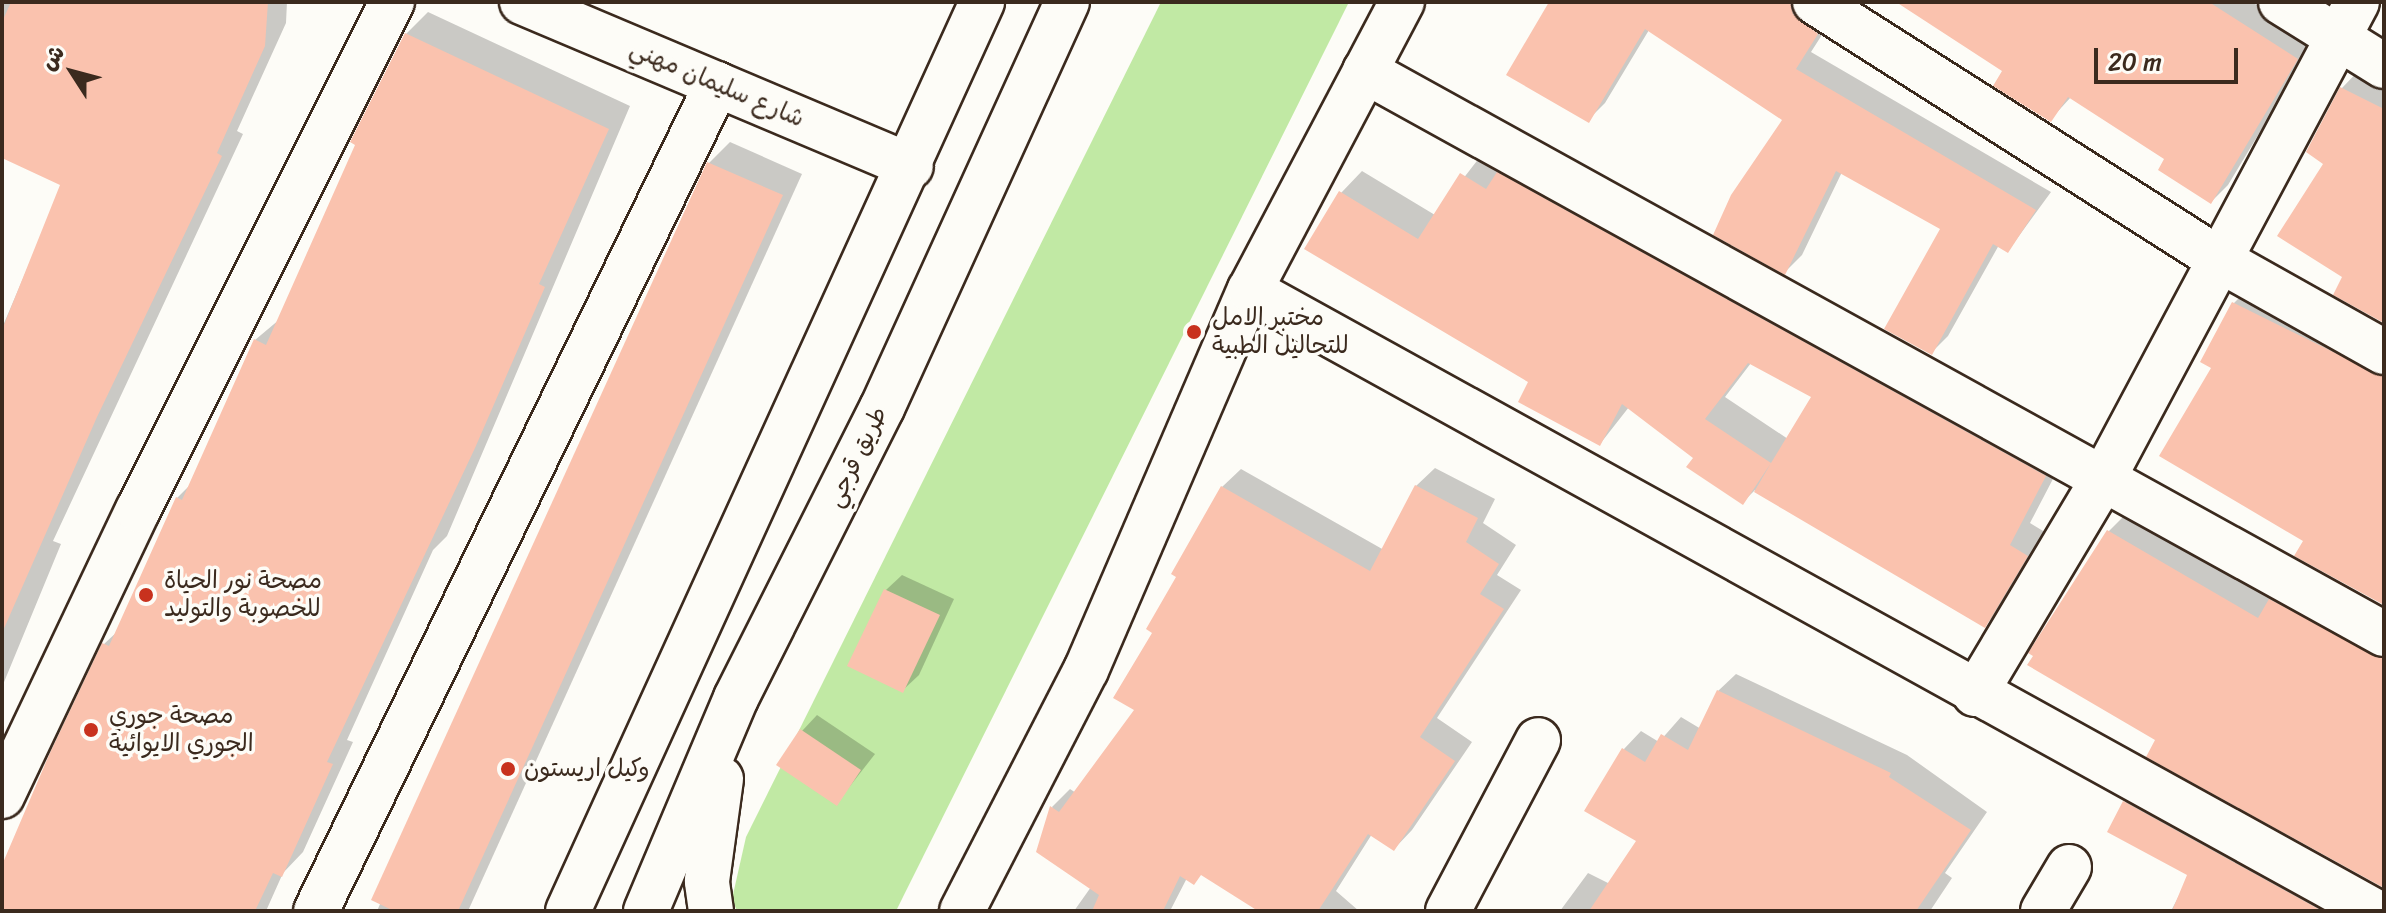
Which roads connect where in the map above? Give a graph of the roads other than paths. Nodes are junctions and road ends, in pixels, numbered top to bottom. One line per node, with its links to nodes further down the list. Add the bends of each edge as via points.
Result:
1 (392, 2): 21 (main road, via 138,510)
2 (522, 2): 11 (main road, شارع سليمان مهني)
3 (982, 2): 12 (main road)
4 (1067, 2): 19 (main road, طريق قرجي, via 882,408)
5 (1402, 2): 10 (main road)
6 (1815, 2): 13 (main road)
7 (2281, 2): 8 (main road)
8 (2348, 20): 9 (main road); 13 (main road)
9 (2384, 66)
10 (1365, 71): 14 (main road); 16 (main road)
11 (717, 84): 12 (main road, شارع سليمان مهني); 23 (main road)
12 (911, 166): 24 (main road)
13 (2220, 260): 15 (main road); 16 (main road)
14 (1250, 290): 18 (main road); 27 (main road, via 1086,670)
15 (2384, 352)
16 (2103, 479): 17 (main road); 18 (main road)
17 (2384, 634)
18 (1975, 694): 30 (main road)
19 (736, 698): 25 (main road, طريق قرجي); 26 (main road, via 711,834)
20 (1538, 740): 28 (main road)
21 (2, 796)
22 (2069, 867): 29 (main road)
23 (316, 911)
24 (568, 911)
25 (646, 911)
26 (711, 911)
27 (962, 911)
28 (1448, 911)
29 (2043, 911)
30 (2374, 911)

